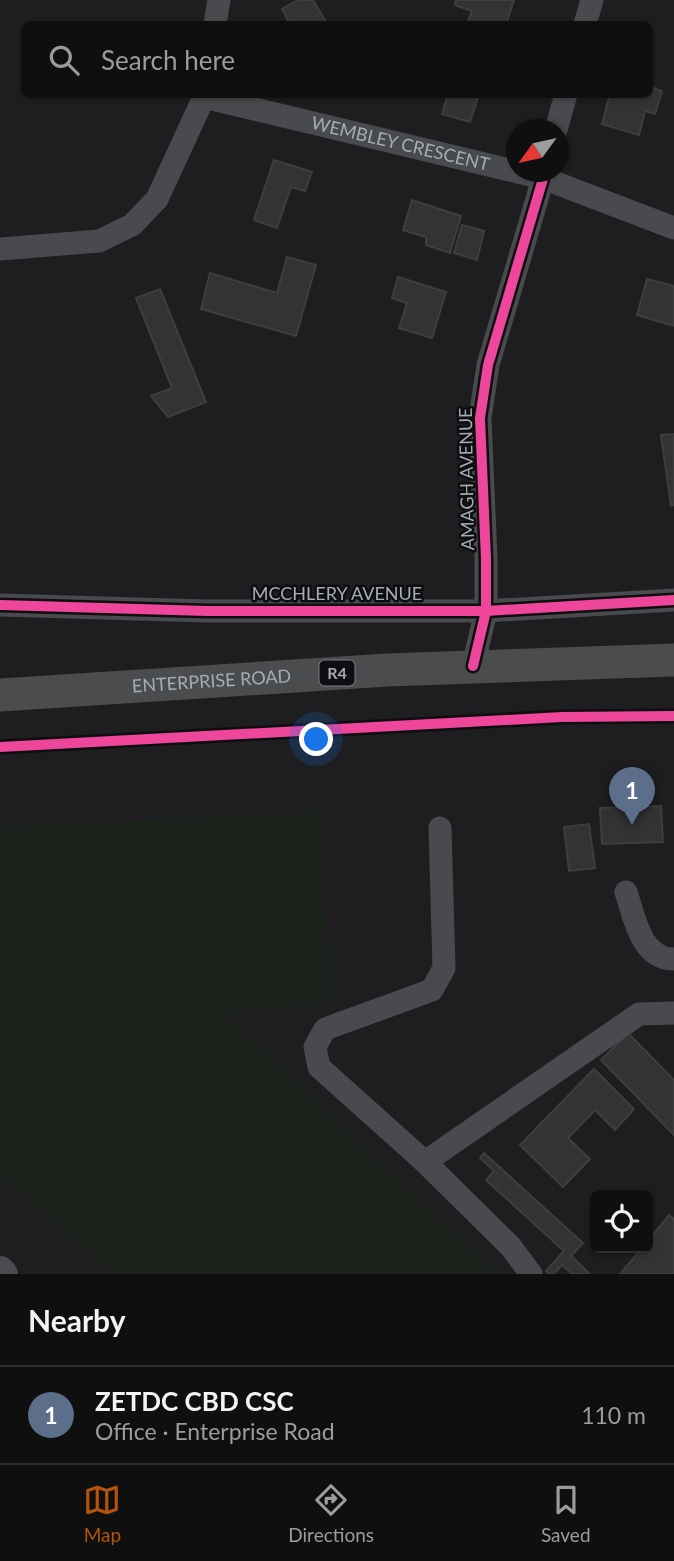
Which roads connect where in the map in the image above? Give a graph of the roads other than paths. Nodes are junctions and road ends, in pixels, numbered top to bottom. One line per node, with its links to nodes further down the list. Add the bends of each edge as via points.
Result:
1 (219, 0): 3 (street)
2 (592, 0): 4 (street)
3 (216, 21)
4 (586, 21)
5 (203, 98): 13 (street, via 157,199 132,225 99,241)
6 (213, 98): 9 (street, WEMBLEY CRESCENT)
7 (565, 98): 8 (street)
8 (559, 119)
9 (506, 166)
10 (542, 182): 16 (street, AMAGH AVENUE, via 488,365 480,418)
11 (561, 182): 12 (street, WEMBLEY CRESCENT)
12 (674, 229)
13 (0, 248)
14 (674, 600): 16 (street, MCCHLERY AVENUE)
15 (0, 605): 16 (street, MCCHLERY AVENUE)
16 (486, 611): 18 (street, AMAGH AVENUE)
17 (674, 660): 18 (highway, ENTERPRISE ROAD / R4)
18 (473, 666): 19 (highway, ENTERPRISE ROAD / R4)
19 (0, 695)
20 (440, 828): 24 (street, via 444,968 432,990 325,1029 315,1048 319,1067)
21 (626, 892): 22 (street, via 644,943 653,953)
22 (674, 960)
23 (674, 1013): 24 (street, via 639,1014)
24 (425, 1162): 25 (street, via 511,1247)
25 (531, 1274)

